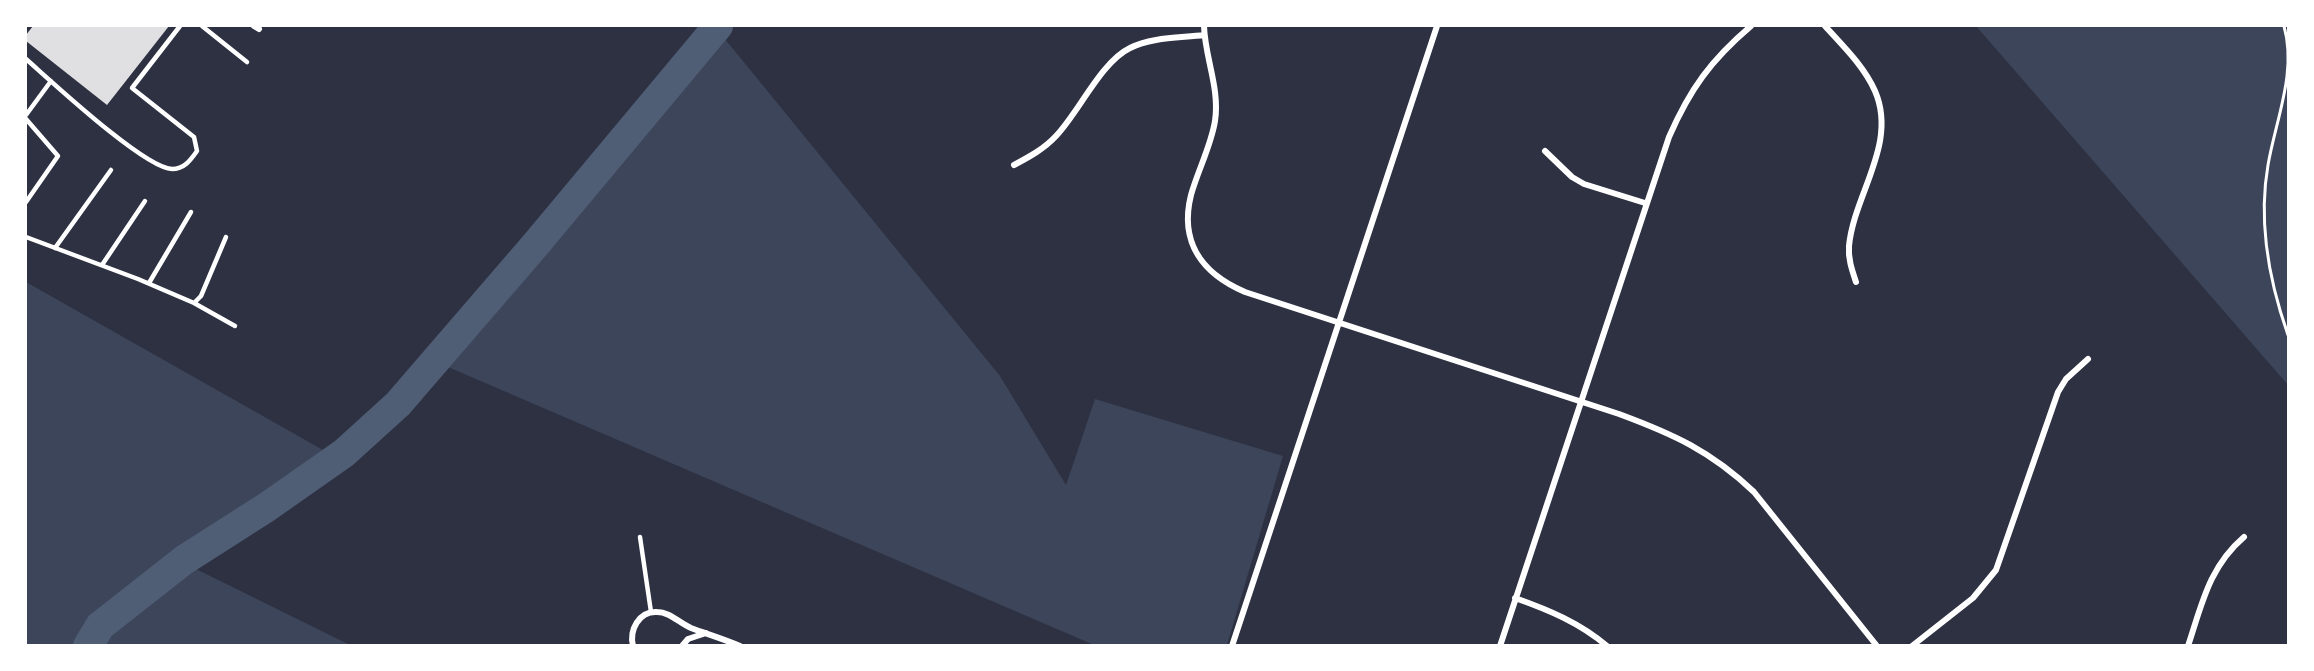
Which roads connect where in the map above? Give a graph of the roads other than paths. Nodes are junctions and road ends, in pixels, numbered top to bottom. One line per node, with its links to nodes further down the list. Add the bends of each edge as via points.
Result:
1 (180, 26): 10 (lane, via 132,88 194,137 196,151 181,167 171,169 156,164 113,134)
2 (202, 26): 9 (lane)
3 (1204, 26): 7 (street)
4 (1437, 26): 26 (street)
5 (1751, 26): 17 (street, via 1696,82 1669,137)
6 (1825, 26): 23 (street, via 1867,76 1881,109 1879,149 1849,248)
7 (1204, 35): 13 (street, via 1130,48 1107,68 1057,135 1044,148); 26 (street, via 1215,88 1215,121 1191,194 1188,229 1193,248 1216,277 1245,292)
8 (26, 59): 10 (lane)
9 (248, 62)
10 (51, 81): 11 (lane)
11 (26, 117): 16 (lane, via 58,156)
12 (1545, 151): 17 (street, via 1584,184)
13 (1014, 165)
14 (111, 170): 21 (lane)
15 (145, 201): 22 (lane)
16 (26, 202)
17 (1645, 203): 29 (street)
18 (191, 212): 24 (lane)
19 (26, 237): 21 (lane)
20 (226, 237): 25 (lane, via 201,296)
21 (55, 248): 22 (lane)
22 (102, 265): 24 (lane)
23 (1856, 282)
24 (149, 284): 25 (lane)
25 (194, 303): 27 (lane)
26 (1339, 323): 29 (street); 38 (street)
27 (235, 326)
28 (2088, 359): 42 (street, via 2058,392 1996,570 1973,598)
29 (1580, 402): 32 (street); 41 (street, via 1672,435 1697,447 1736,475 1772,512)
30 (640, 537): 33 (lane)
31 (2244, 537): 43 (street, via 2211,576)
32 (1515, 598): 39 (street); 40 (street, via 1559,615)
33 (651, 612): 34 (street); 35 (street, via 633,628)
34 (710, 632): 36 (street, via 692,636); 37 (street)
35 (633, 645)
36 (682, 645)
37 (740, 645)
38 (1232, 645)
39 (1500, 645)
40 (1607, 645)
41 (1877, 645)
42 (1912, 645)
43 (2188, 645)

